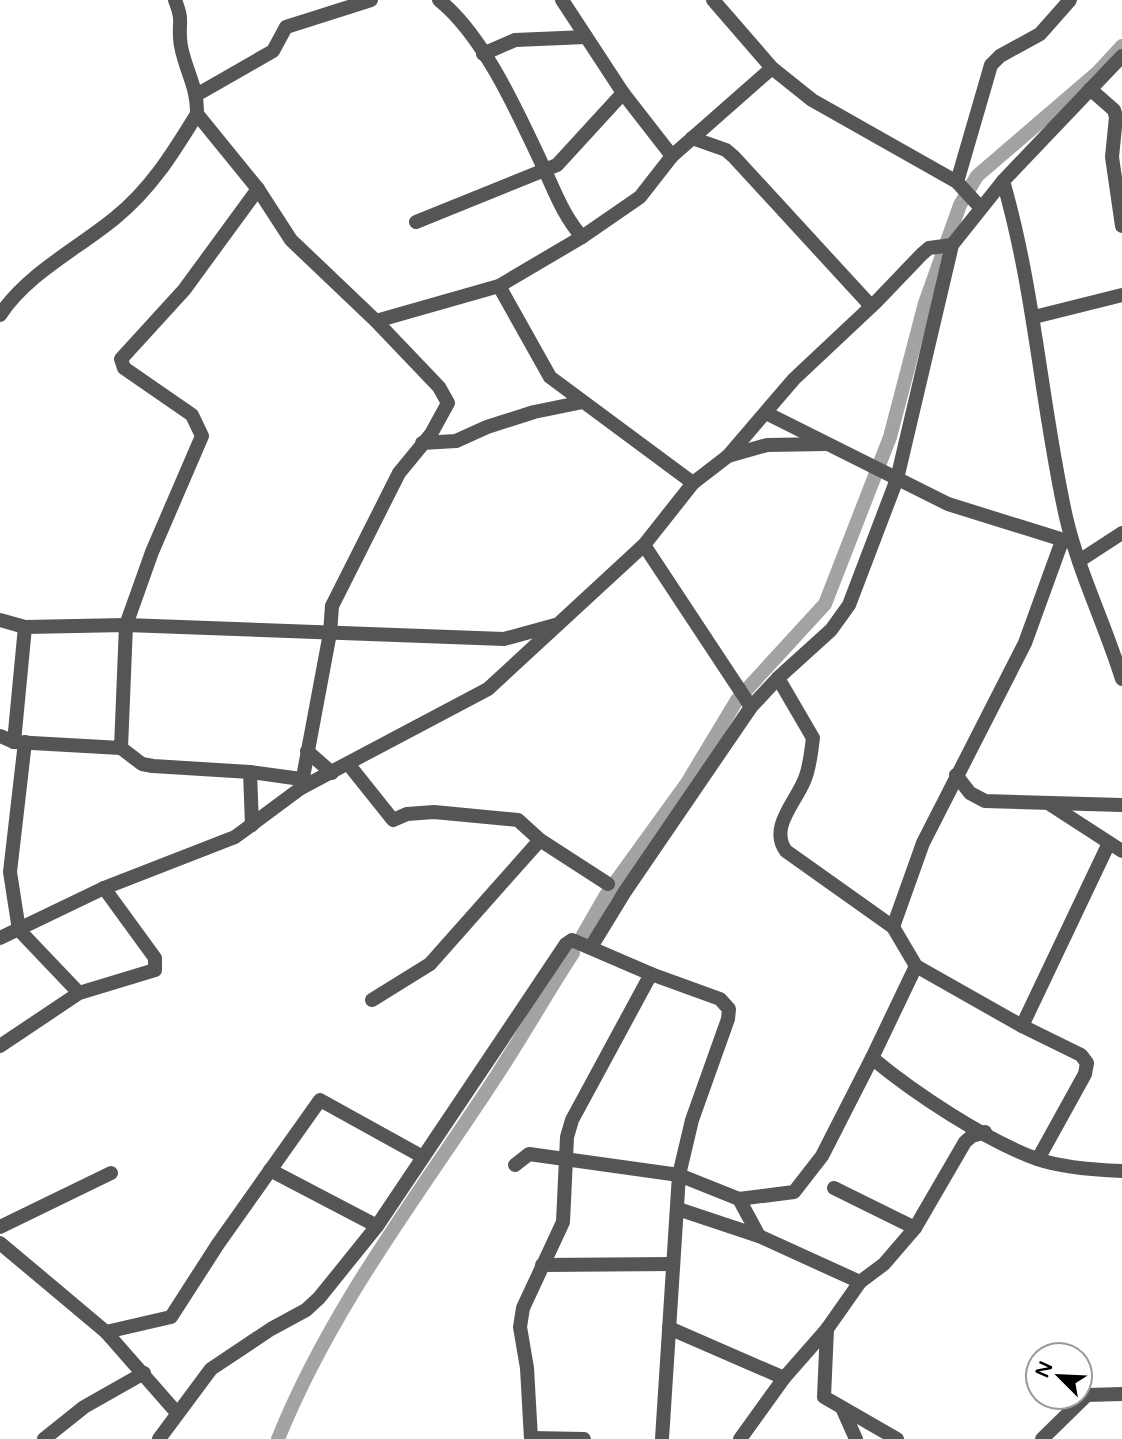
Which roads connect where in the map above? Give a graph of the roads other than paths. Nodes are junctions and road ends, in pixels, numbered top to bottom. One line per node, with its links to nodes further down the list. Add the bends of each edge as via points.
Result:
1 (175, 0): 13 (street, via 183,22 180,39)
2 (371, 0): 13 (street, via 286,27 273,51)
3 (439, 0): 8 (street, via 456,14)
4 (562, 0): 7 (street)
5 (713, 0): 10 (street)
6 (1070, 0): 19 (street, via 1040,34 991,65)
7 (586, 37): 8 (street, via 515,40); 12 (street)
8 (484, 54): 17 (street)
9 (1122, 56): 11 (street)
10 (772, 68): 15 (street); 19 (street, via 828,111)
11 (1090, 89): 18 (street); 23 (street, via 1116,117 1112,157)
12 (624, 93): 16 (street); 17 (street, via 561,162)
13 (198, 94): 14 (street)
14 (197, 114): 20 (street); 29 (street, via 145,192 28,282)
15 (692, 138): 16 (street); 28 (street, via 734,157)
16 (672, 156): 24 (street, via 640,197)
17 (545, 170): 22 (street); 24 (street, via 561,208)
18 (1003, 181): 21 (street); 30 (street)
19 (957, 182): 21 (street)
20 (258, 189): 31 (street, via 291,240); 44 (street, via 184,290 121,359 124,368 192,415 202,436)
21 (980, 207): 25 (street)
22 (416, 222)
23 (1122, 226)
24 (582, 237): 26 (street)
25 (952, 245): 28 (street, via 929,248); 37 (street)
26 (499, 286): 31 (street); 32 (street, via 550,377)
27 (1122, 295): 30 (street)
28 (871, 306): 33 (street, via 804,368)
29 (0, 315)
30 (1034, 317): 40 (street)
31 (376, 321): 34 (street, via 449,403)
32 (583, 402): 34 (street, via 523,416 456,441); 38 (street)
33 (766, 413): 35 (street); 36 (street)
34 (422, 443): 47 (street, via 399,473 338,589)
35 (830, 444): 36 (street, via 767,445); 37 (street)
36 (728, 456): 38 (street)
37 (897, 479): 40 (street, via 948,504); 48 (street, via 849,605 831,630)
38 (693, 483): 41 (street)
39 (1122, 533): 42 (street)
40 (1067, 541): 42 (street); 57 (street, via 1025,643)
41 (644, 545): 45 (street); 50 (street)
42 (1079, 561): 49 (street)
43 (0, 620): 46 (street)
44 (126, 625): 46 (street); 47 (street); 52 (street)
45 (557, 625): 47 (street, via 504,639); 54 (street, via 488,690)
46 (25, 627): 51 (street)
47 (330, 633): 53 (street)
48 (778, 678): 50 (street); 66 (street, via 813,738 805,781 779,829 781,844)
49 (1122, 679)
50 (751, 708): 69 (street)
51 (13, 740): 52 (street); 67 (street, via 10,872)
52 (121, 748): 55 (street, via 142,764)
53 (307, 751): 56 (street); 58 (street)
54 (349, 765): 56 (street); 62 (street, via 393,820 407,814 518,820)
55 (250, 772): 58 (street); 61 (street)
56 (332, 773): 58 (street)
57 (956, 775): 59 (street, via 970,793 985,801); 66 (street, via 923,843)
58 (301, 783): 61 (street)
59 (1050, 804): 60 (street); 63 (street)
60 (1122, 806)
61 (252, 825): 65 (street, via 221,845)
62 (540, 840): 64 (street); 73 (street, via 430,964)
63 (1115, 847): 74 (street)
64 (608, 884)
65 (104, 888): 67 (street); 72 (street, via 155,958 155,970)
66 (893, 927): 70 (street)
67 (19, 930): 68 (street); 72 (street)
68 (0, 938)
69 (591, 947): 71 (street); 78 (street, via 577,941 566,944)
70 (916, 966): 74 (street); 76 (street)
71 (651, 974): 80 (street, via 572,1120); 85 (street, via 720,999 729,1009)
72 (79, 993): 75 (street)
73 (372, 1000)
74 (1023, 1026): 79 (street, via 1081,1055 1087,1063)
75 (0, 1046)
76 (872, 1058): 77 (street); 87 (street, via 822,1156 794,1192)
77 (985, 1132): 79 (street); 91 (street, via 972,1136 958,1150)
78 (423, 1157): 82 (street, via 320,1100); 89 (street)
79 (1038, 1159): 83 (street)
80 (565, 1161): 81 (street, via 529,1154); 85 (street); 95 (street, via 564,1222)
81 (515, 1165)
82 (270, 1170): 89 (street); 99 (street, via 171,1317)
83 (1122, 1171)
84 (111, 1172): 90 (street)
85 (679, 1175): 87 (street); 88 (street)
86 (834, 1188): 91 (street)
87 (739, 1199): 92 (street)
88 (678, 1209): 92 (street); 94 (street)
89 (377, 1226): 104 (street, via 313,1304 211,1369)
90 (0, 1227)
91 (915, 1228): 96 (street, via 884,1264)
92 (759, 1236): 96 (street)
93 (0, 1243): 99 (street)
94 (673, 1264): 95 (street); 97 (street)
95 (542, 1265): 106 (street, via 523,1308 520,1327)
96 (860, 1282): 98 (street)
97 (669, 1328): 101 (street); 110 (street)
98 (827, 1329): 101 (street); 103 (street, via 824,1397)
99 (106, 1332): 100 (street)
100 (144, 1373): 104 (street); 107 (street, via 84,1407)
101 (785, 1378): 111 (street)
102 (1122, 1394): 105 (street, via 1087,1395)
103 (843, 1410): 112 (street); 113 (street)
104 (177, 1413): 108 (street)
105 (1054, 1432): 114 (street)
106 (531, 1438): 109 (street)
107 (44, 1439)
108 (159, 1439)
109 (584, 1439)
110 (662, 1439)
111 (740, 1439)
112 (856, 1439)
113 (897, 1439)
114 (1042, 1439)

